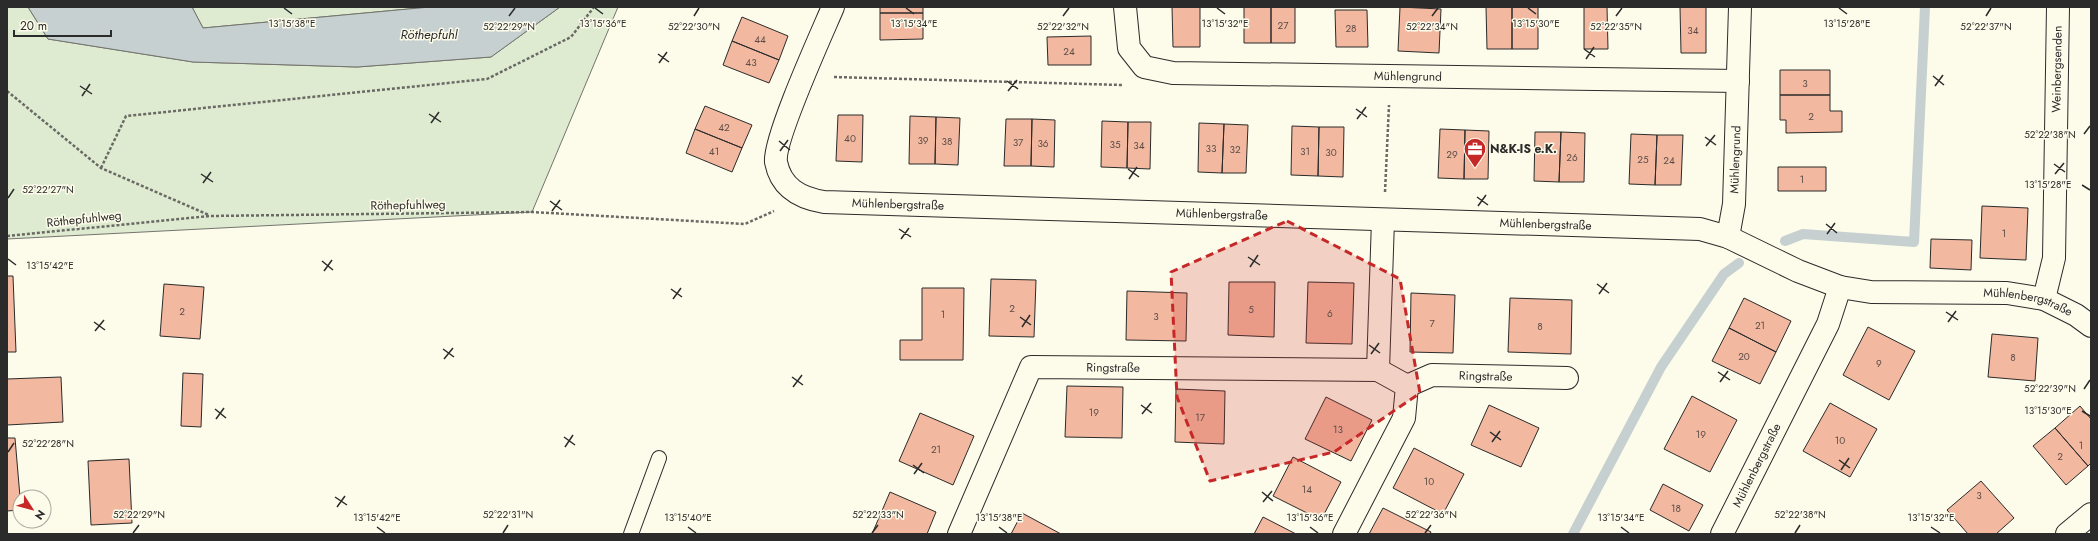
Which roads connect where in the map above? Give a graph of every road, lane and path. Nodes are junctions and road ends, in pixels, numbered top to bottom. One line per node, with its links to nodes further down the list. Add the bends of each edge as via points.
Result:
1 (594, 7): 11 (path, via 571,37 487,79 126,116)
2 (833, 7): 7 (street, Mühlenbergstraße)
3 (1124, 7): 6 (street, via 1129,48)
4 (1740, 7): 9 (street, Mühlengrund)
5 (2058, 7): 18 (street, Weinbergsenden, via 2054,258)
6 (1144, 67): 7 (path, via 1121,86); 8 (street, Mühlengrund, via 1173,73)
7 (804, 76): 12 (street, Mühlenbergstraße, via 781,138 776,161 785,184)
8 (1390, 76): 9 (street, Mühlengrund); 14 (path)
9 (1738, 81): 16 (street, Mühlengrund, via 1734,204)
10 (7, 91): 11 (path)
11 (101, 168): 13 (path)
12 (804, 198): 13 (path, Röthepfuhlweg, via 744,224 532,212); 14 (street, Mühlenbergstraße, via 832,202)
13 (210, 216): 15 (path, Röthepfuhlweg)
14 (1383, 220): 16 (street, Mühlenbergstraße, via 1700,229); 20 (street)
15 (7, 236)
16 (1728, 237): 17 (street, Mühlenbergstraße, via 1798,271)
17 (1840, 287): 18 (street, Mühlenbergstraße, via 1871,292 2007,293); 28 (street, Mühlenbergstraße, via 1828,324)
18 (2044, 298): 19 (street, Mühlenbergstraße)
19 (2091, 326)
20 (1378, 370): 22 (street, Ringstraße); 26 (street, Ringstraße, via 1031,367)
21 (1567, 378): 22 (street, Ringstraße, via 1432,375)
22 (1407, 386): 27 (street, via 1404,418)
23 (658, 458): 25 (lane)
24 (2091, 514): 29 (street)
25 (631, 534)
26 (959, 534)
27 (1344, 534)
28 (1722, 534)
29 (2067, 534)

